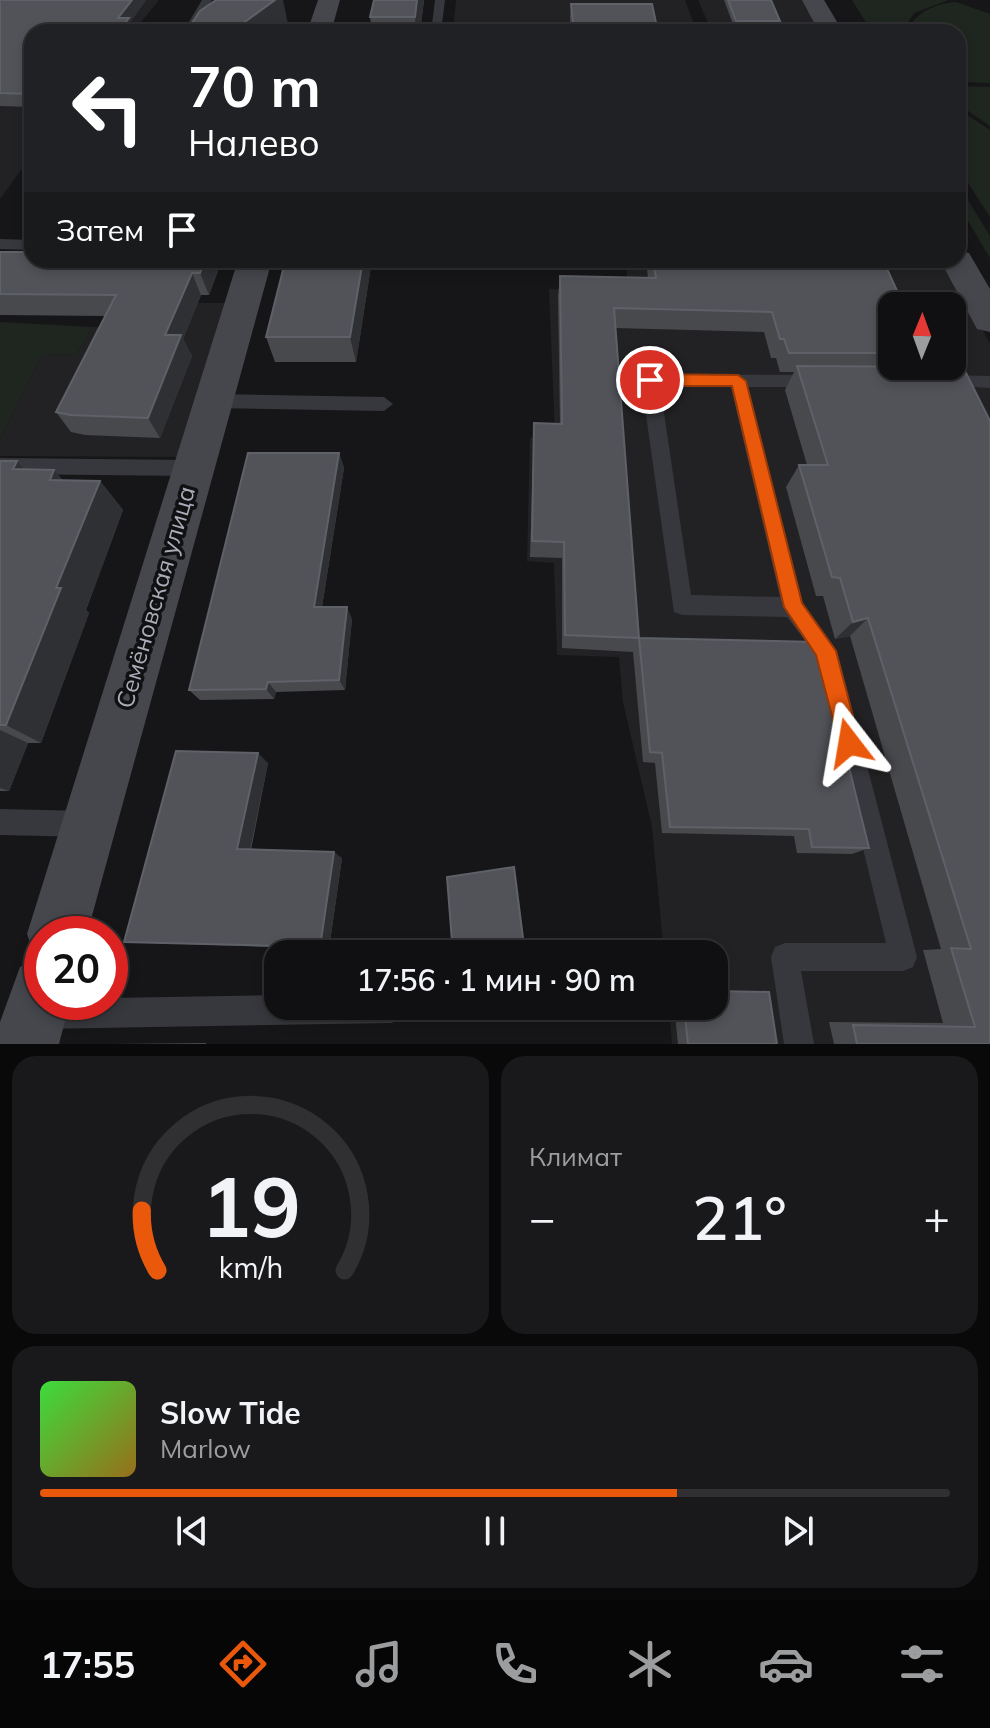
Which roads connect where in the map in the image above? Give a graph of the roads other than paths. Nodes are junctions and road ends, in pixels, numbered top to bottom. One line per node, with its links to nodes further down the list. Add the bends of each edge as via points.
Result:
1 (207, 0): 5 (lane)
2 (329, 0): 6 (street)
3 (440, 0): 7 (lane)
4 (813, 0): 8 (street)
5 (193, 24)
6 (322, 24)
7 (437, 24)
8 (826, 24)
9 (0, 244): 10 (lane)
10 (24, 245)
11 (253, 268): 18 (street, Семёновская улица)
12 (961, 268): 13 (street)
13 (990, 320)
14 (738, 381): 15 (lane); 22 (lane); 22 (lane, via 650,380 682,605)
15 (830, 381)
16 (923, 381): 17 (lane)
17 (990, 382)
18 (213, 401): 19 (lane); 21 (street, Семёновская улица)
19 (384, 404)
20 (0, 466): 21 (lane)
21 (193, 468): 24 (street, Семёновская улица)
22 (793, 607): 28 (lane, via 826,651 903,957 785,957)
23 (0, 822): 24 (lane)
24 (88, 824): 25 (street, Семёновская улица)
25 (62, 916)
26 (264, 1011): 27 (lane)
27 (128, 1014)
28 (799, 1044)

